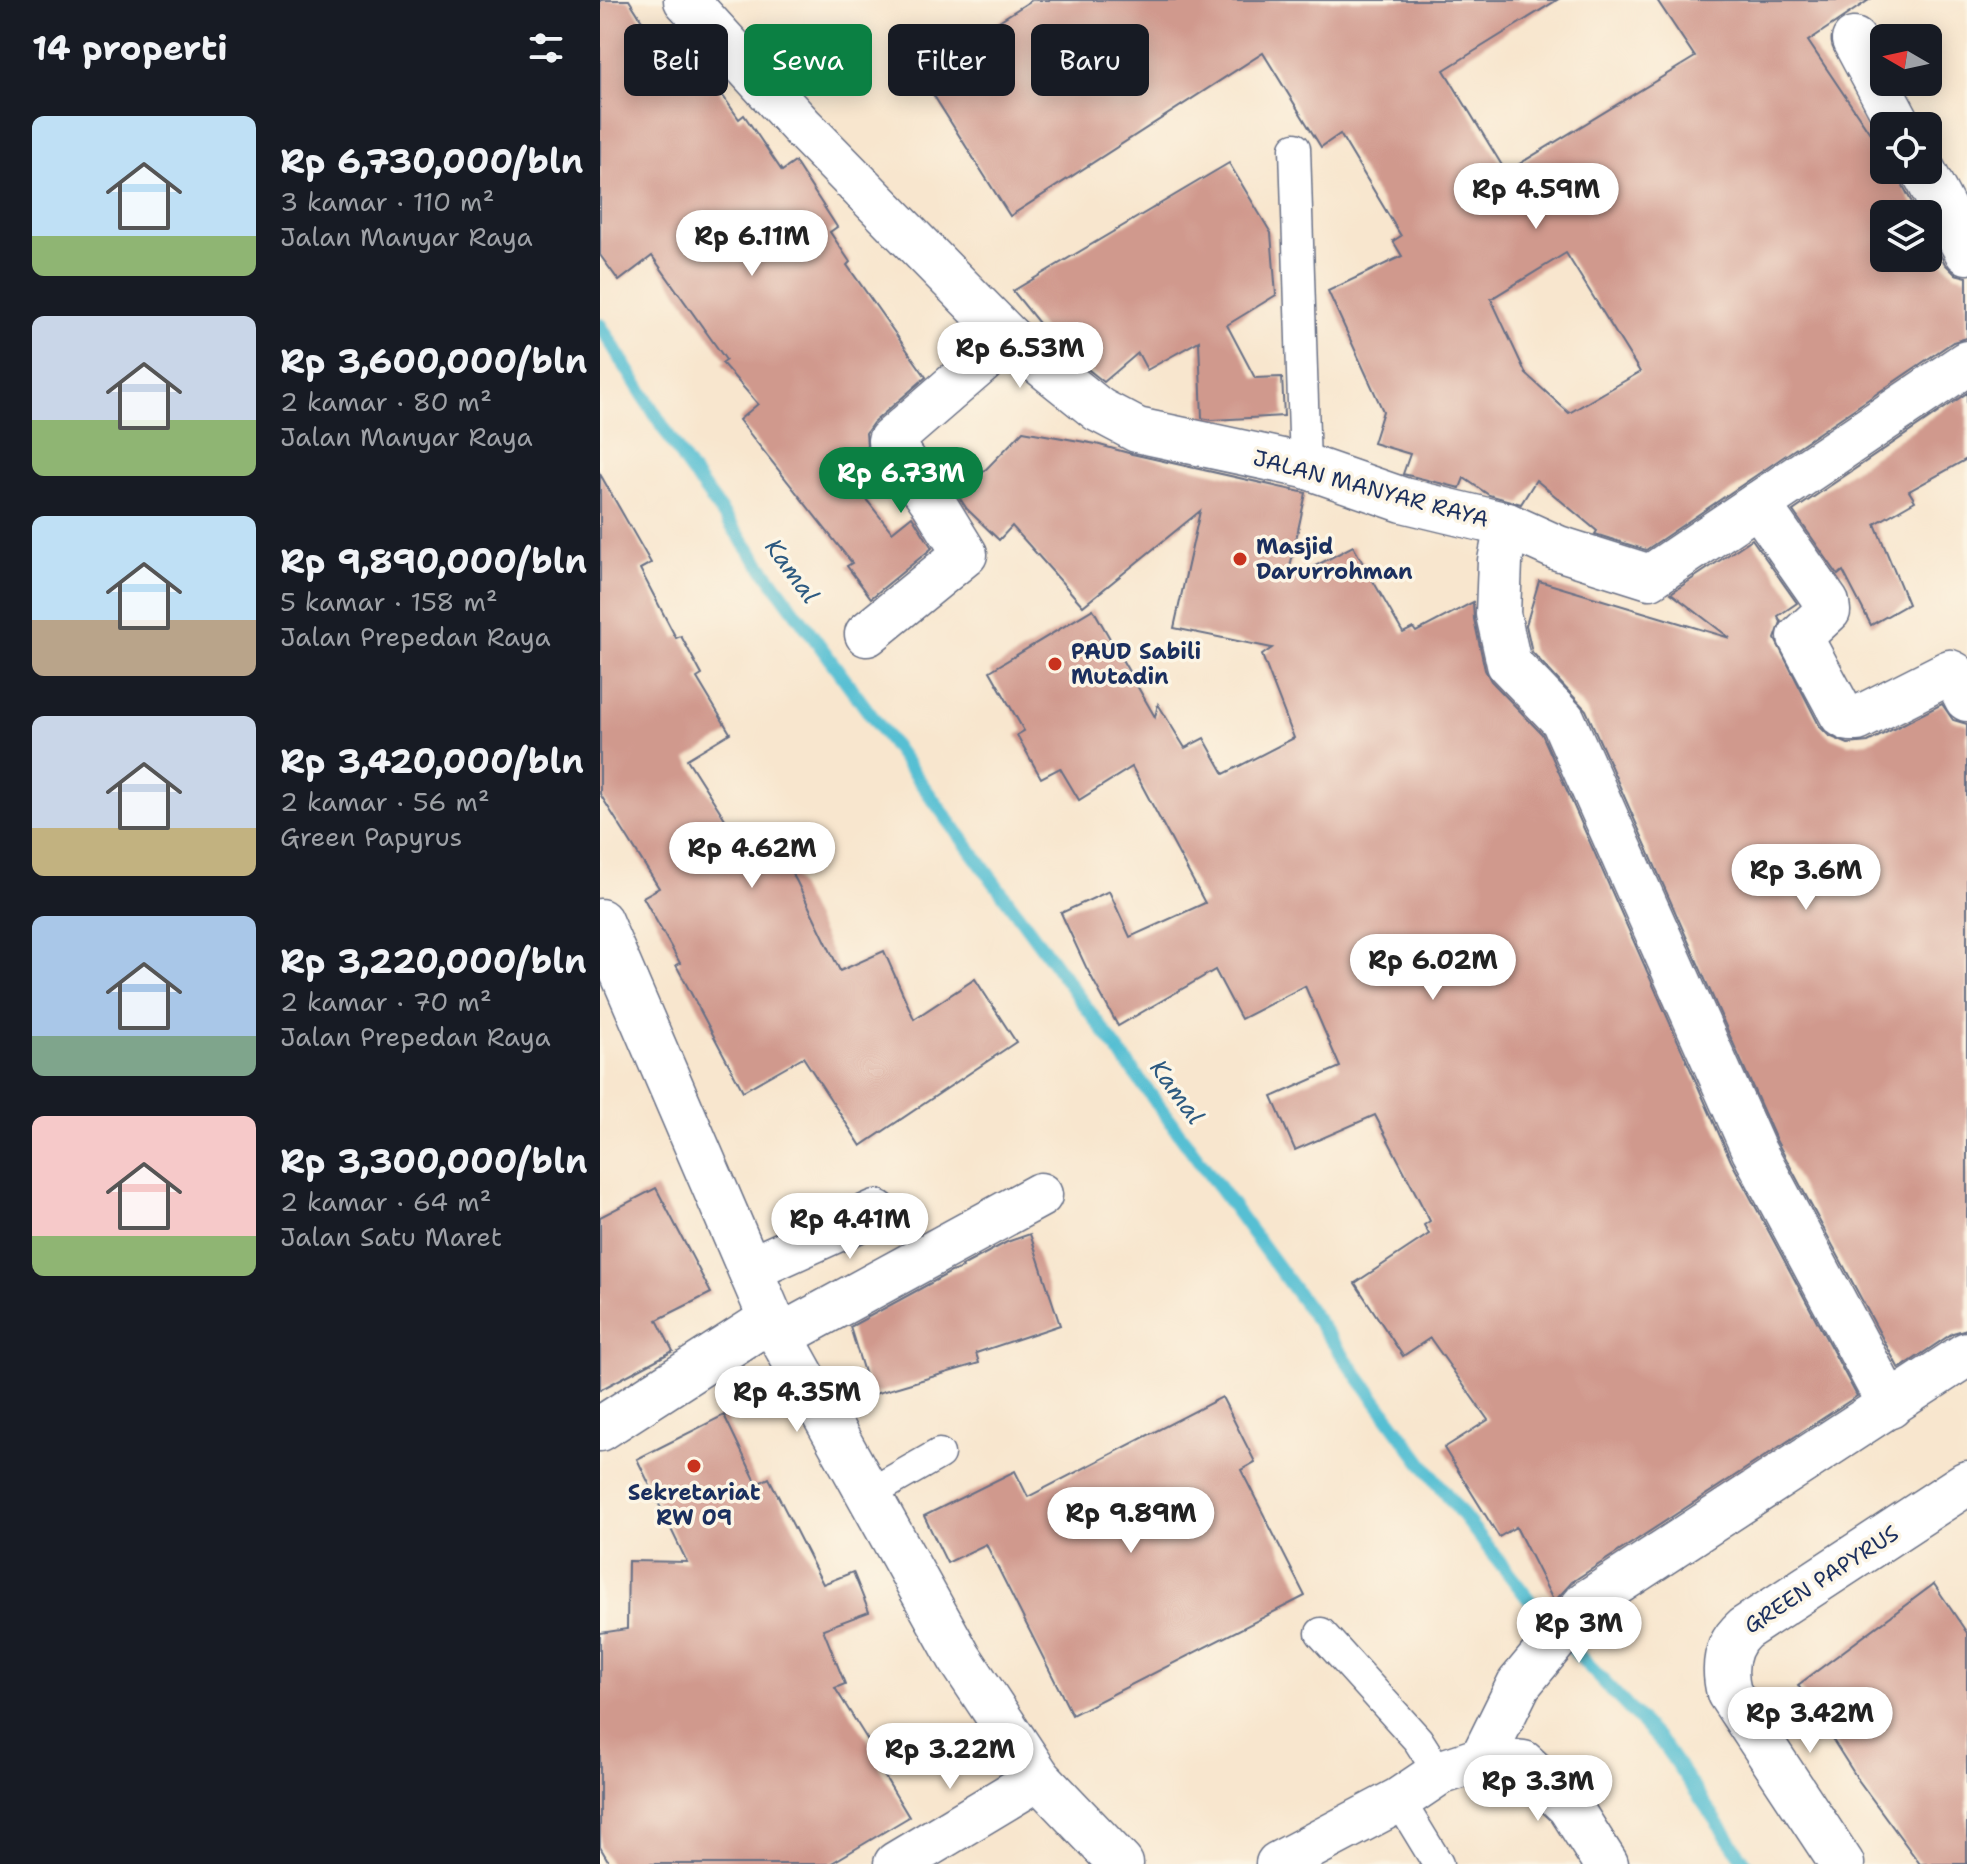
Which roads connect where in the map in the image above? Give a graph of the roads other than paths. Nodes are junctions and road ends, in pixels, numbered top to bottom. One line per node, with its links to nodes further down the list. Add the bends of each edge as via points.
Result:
1 (686, 0): 7 (street, JALAN MANYAR RAYA)
2 (1854, 40): 3 (street)
3 (1893, 112)
4 (1295, 148): 9 (lane)
5 (1931, 184): 6 (street)
6 (1967, 252)
7 (1009, 338): 9 (street, JALAN MANYAR RAYA, via 1099,410 1137,430); 12 (street, via 890,441 965,554)
8 (1967, 363): 10 (street, JALAN MANYAR RAYA)
9 (1305, 466): 11 (street, JALAN MANYAR RAYA, via 1403,500)
10 (1758, 504): 11 (street, JALAN MANYAR RAYA, via 1650,577 1558,548); 13 (street, via 1827,603 1828,611 1800,637 1842,715 1857,719 1950,672)
11 (1507, 525): 20 (street, via 1498,614 1509,664 1563,720 1754,1151)
12 (867, 634)
13 (1967, 699)
14 (600, 921): 17 (street)
15 (1040, 1195): 18 (street)
16 (876, 1212): 17 (street)
17 (750, 1269): 18 (street)
18 (776, 1328): 21 (street); 24 (street)
19 (1967, 1354): 20 (street)
20 (1890, 1406): 26 (street, via 1586,1603 1519,1684)
21 (600, 1429)
22 (939, 1454): 24 (lane)
23 (1967, 1483): 35 (street, GREEN PAPYRUS, via 1744,1629 1731,1645 1726,1666 1729,1693)
24 (869, 1494): 28 (street, via 959,1657)
25 (1321, 1633): 27 (lane, via 1418,1740)
26 (1482, 1759): 27 (street); 34 (street, via 1523,1763 1569,1806)
27 (1439, 1773): 29 (street)
28 (1039, 1778): 30 (street); 31 (street)
29 (1399, 1800): 32 (street); 33 (lane)
30 (896, 1864)
31 (1121, 1864)
32 (1278, 1864)
33 (1438, 1864)
34 (1606, 1864)
35 (1842, 1864)

